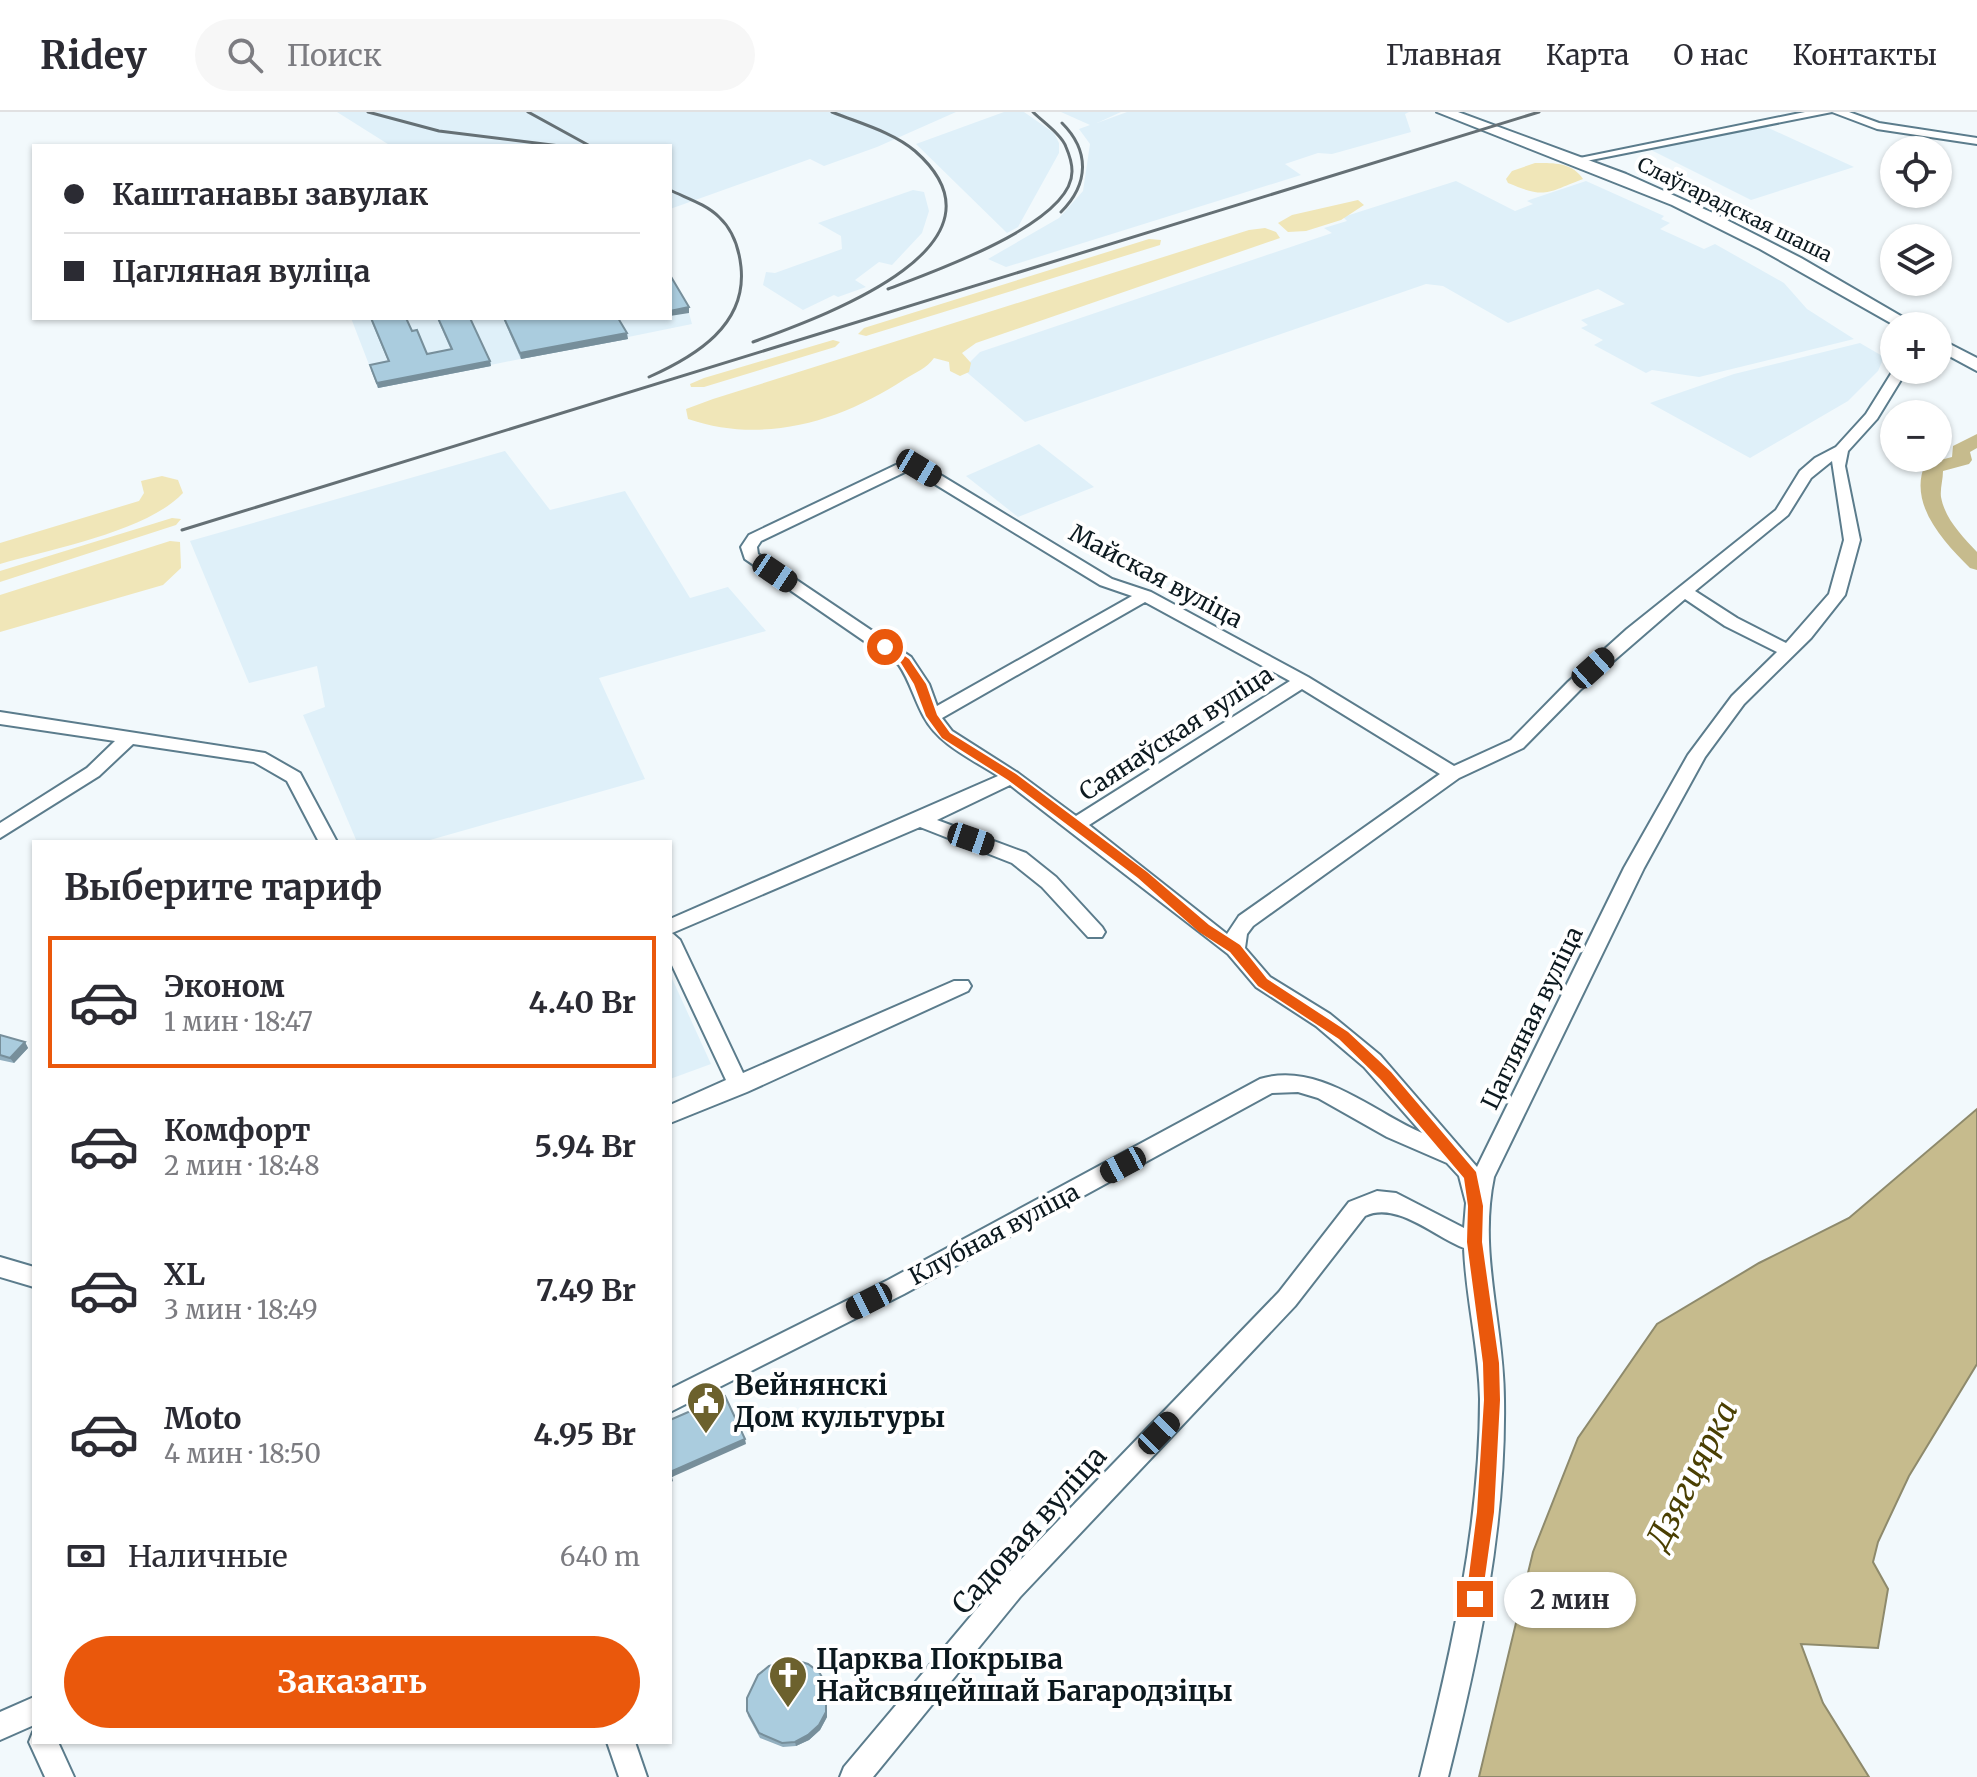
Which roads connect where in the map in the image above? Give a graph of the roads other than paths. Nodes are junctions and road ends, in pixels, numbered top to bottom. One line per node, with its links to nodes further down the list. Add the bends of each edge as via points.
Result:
1 (1444, 112): 9 (main road, Слаўгарадская шаша)
2 (1827, 112): 9 (street)
3 (1838, 112): 4 (street, via 1870,125)
4 (1943, 136)
5 (1952, 137): 7 (street)
6 (1952, 140): 8 (street)
7 (1977, 141)
8 (1977, 151)
9 (1576, 160): 10 (main road, Слаўгарадская шаша, via 1692,208)
10 (1883, 312)
11 (1952, 351): 12 (main road)
12 (1977, 366)
13 (1891, 384): 14 (street)
14 (1841, 450): 15 (street, via 1820,459 1795,485 1783,512); 17 (street, Цагляная вуліца, via 1838,466 1852,551 1837,595)
15 (1683, 591): 17 (street); 22 (street, via 1574,686 1517,744)
16 (1145, 595): 18 (street, Майская вуліца); 19 (street); 19 (street, Майская вуліца, via 1106,582 919,468 905,466 755,538 751,556 905,661)
17 (1788, 651): 35 (street, Цагляная вуліца, via 1738,700 1697,755 1634,868)
18 (1302, 681): 22 (street, Майская вуліца); 25 (street, Саянаўская вуліца)
19 (932, 716): 23 (street, via 946,735)
20 (0, 718): 21 (street)
21 (131, 736): 26 (street, via 93,772); 27 (street, via 259,757 294,777)
22 (1453, 774): 31 (street, via 1243,924)
23 (1012, 777): 24 (street); 25 (street)
24 (920, 820): 28 (street); 29 (street, via 1019,858)
25 (1076, 825): 31 (street)
26 (0, 832)
27 (327, 840)
28 (672, 926)
29 (1095, 932)
30 (672, 944): 33 (street)
31 (1235, 949): 36 (street, via 1263,982 1323,1020 1372,1061)
32 (961, 986): 33 (street)
33 (739, 1086): 34 (street)
34 (672, 1113)
35 (1494, 1151): 36 (street, via 1474,1160); 37 (street, Цагляная вуліца)
36 (1455, 1157): 37 (street, via 1471,1176); 41 (street, Клубная вуліца, via 1316,1087 1296,1082 1268,1085 896,1287)
37 (1476, 1206): 38 (street, Цагляная вуліца)
38 (1475, 1242): 48 (street, Садовая вуліца, via 1396,1202 1377,1200 1357,1209 1287,1299 1011,1588); 49 (street, Цагляная вуліца, via 1492,1380 1486,1512 1471,1617)
39 (0, 1267): 40 (street)
40 (32, 1276)
41 (672, 1400)
42 (32, 1712): 43 (street)
43 (0, 1726)
44 (44, 1744): 46 (street)
45 (622, 1744): 47 (street)
46 (60, 1777)
47 (633, 1777)
48 (854, 1777)
49 (1434, 1777)

